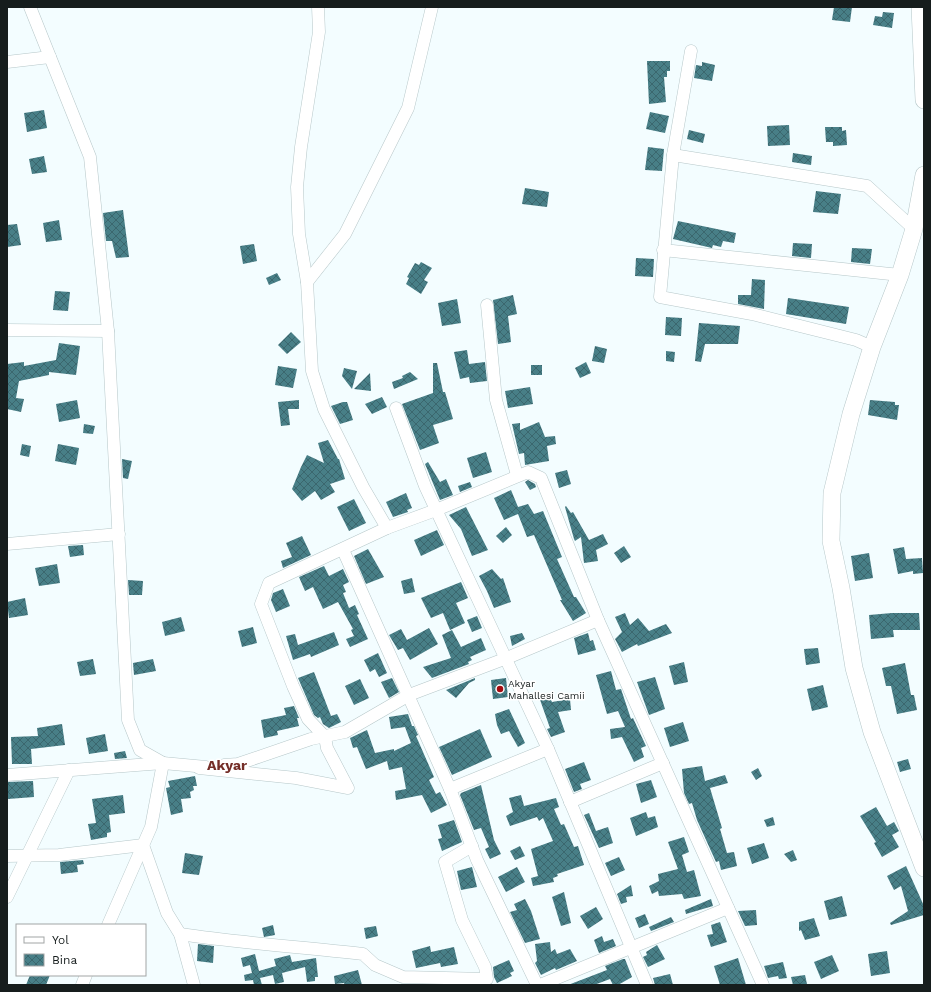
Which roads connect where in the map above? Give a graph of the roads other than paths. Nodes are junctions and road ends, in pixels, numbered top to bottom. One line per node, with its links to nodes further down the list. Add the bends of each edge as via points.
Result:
1 (30, 7): 6 (street)
2 (318, 7): 14 (street, via 319,32 297,187 299,234)
3 (432, 7): 14 (street, via 408,108 345,234)
4 (920, 7): 8 (main road)
5 (691, 51): 9 (street)
6 (50, 57): 7 (street); 17 (street, via 90,157)
7 (7, 62)
8 (924, 100)
9 (673, 155): 11 (street, via 867,186); 12 (street)
10 (924, 175): 11 (main road)
11 (914, 229): 13 (main road)
12 (663, 250): 13 (street); 18 (street, via 660,297 752,314 856,340)
13 (900, 275): 18 (main road)
14 (307, 282): 22 (street, via 312,371 324,409)
15 (487, 305): 20 (street, via 496,400)
16 (7, 330): 17 (street)
17 (108, 330): 23 (street)
18 (872, 347): 42 (main road, via 851,414 832,493 831,541 854,668 872,732)
19 (396, 408): 21 (street)
20 (517, 475): 21 (street); 26 (street, via 528,472 541,478)
21 (436, 510): 22 (street); 27 (street)
22 (386, 528): 25 (street)
23 (119, 534): 24 (street); 31 (street, via 128,720 140,750)
24 (7, 544)
25 (343, 550): 28 (street); 29 (street, via 269,583 261,604 308,719)
26 (598, 620): 27 (street); 32 (street)
27 (507, 658): 28 (street); 30 (street)
28 (409, 695): 29 (street, via 345,732); 36 (street)
29 (325, 737): 33 (street, via 238,764); 33 (street, via 327,748 348,788 296,778)
30 (548, 749): 36 (street); 37 (street)
31 (163, 763): 33 (street); 34 (street); 38 (street, via 150,827)
32 (663, 763): 37 (street); 44 (street)
33 (198, 768)
34 (69, 770): 35 (street); 41 (street)
35 (7, 775)
36 (450, 789): 39 (street)
37 (570, 802): 47 (street)
38 (143, 845): 41 (street); 45 (street); 46 (street, via 167,913)
39 (472, 846): 46 (street, via 444,862 462,920 485,967 487,979 403,977 375,965 363,954 224,941); 49 (street)
40 (7, 856): 41 (street)
41 (27, 856): 43 (street)
42 (924, 868)
43 (7, 897)
44 (728, 908): 47 (street); 52 (street)
45 (108, 924)
46 (180, 934): 48 (street)
47 (630, 948): 50 (street); 51 (street)
48 (194, 985)
49 (537, 985)
50 (540, 985)
51 (647, 985)
52 (763, 985)

